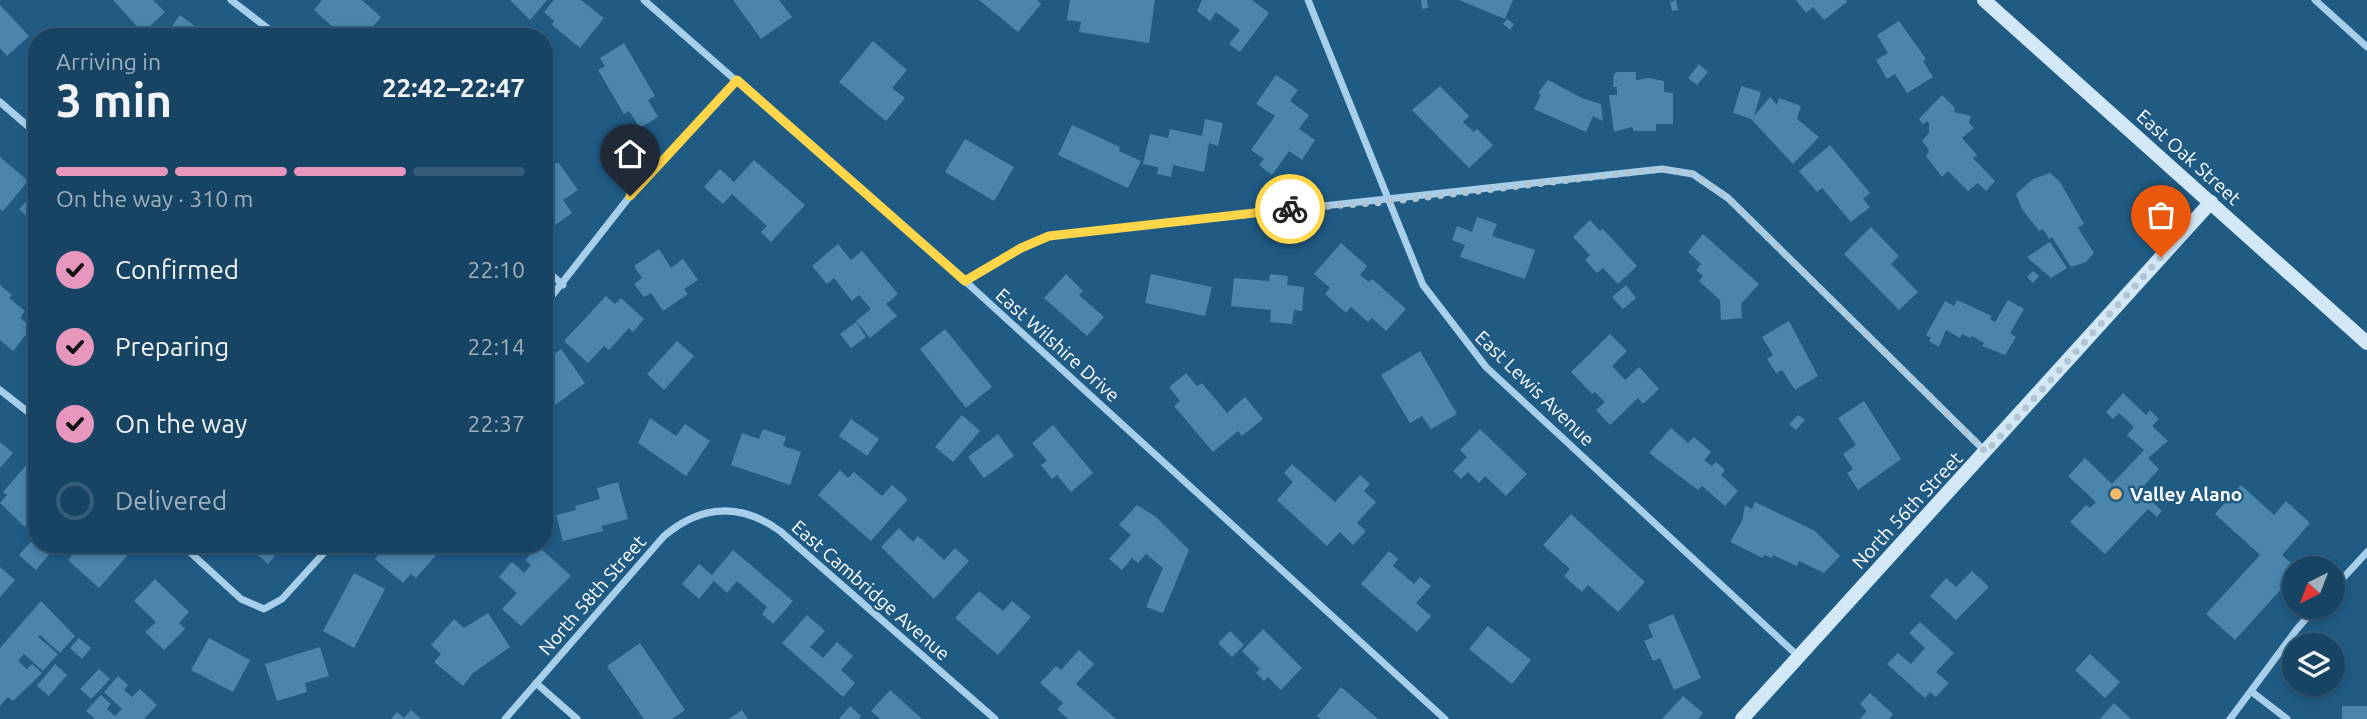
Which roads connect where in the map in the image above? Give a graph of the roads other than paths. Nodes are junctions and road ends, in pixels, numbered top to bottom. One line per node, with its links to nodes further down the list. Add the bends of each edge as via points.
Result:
1 (231, 0): 6 (street)
2 (644, 0): 8 (street, East Wilshire Drive)
3 (1308, 0): 11 (street, East Lewis Avenue)
4 (1984, 0): 12 (street, East Oak Street)
5 (2315, 0): 7 (street)
6 (267, 28)
7 (2367, 47)
8 (737, 80): 14 (street, East Wilshire Drive); 15 (street, via 630,196)
9 (0, 102): 10 (street)
10 (28, 126)
11 (1387, 202): 14 (street, via 1049,236); 20 (street, via 1662,169 1693,174 1728,198); 27 (street, East Lewis Avenue, via 1423,285 1486,367)
12 (2211, 202): 17 (street, East Oak Street); 20 (street, North 56th Street)
13 (553, 276): 15 (street)
14 (965, 281): 33 (street, East Wilshire Drive)
15 (563, 285): 16 (street)
16 (553, 296)
17 (2367, 343)
18 (0, 390): 19 (street)
19 (28, 412)
20 (1986, 452): 27 (street, North 56th Street)
21 (714, 509): 28 (street, North 58th Street, via 681,522 664,536); 32 (street, East Cambridge Avenue, via 764,519)
22 (2367, 552): 25 (street)
23 (191, 553): 24 (street, via 242,598 264,609 282,600)
24 (324, 553)
25 (2345, 576)
26 (2305, 620): 29 (street)
27 (1798, 656): 34 (street, North 56th Street)
28 (536, 683): 30 (street, North 58th Street); 31 (street)
29 (2252, 692): 35 (street); 36 (street)
30 (505, 719)
31 (577, 719)
32 (995, 719)
33 (1445, 719)
34 (1742, 719)
35 (2230, 719)
36 (2287, 719)

